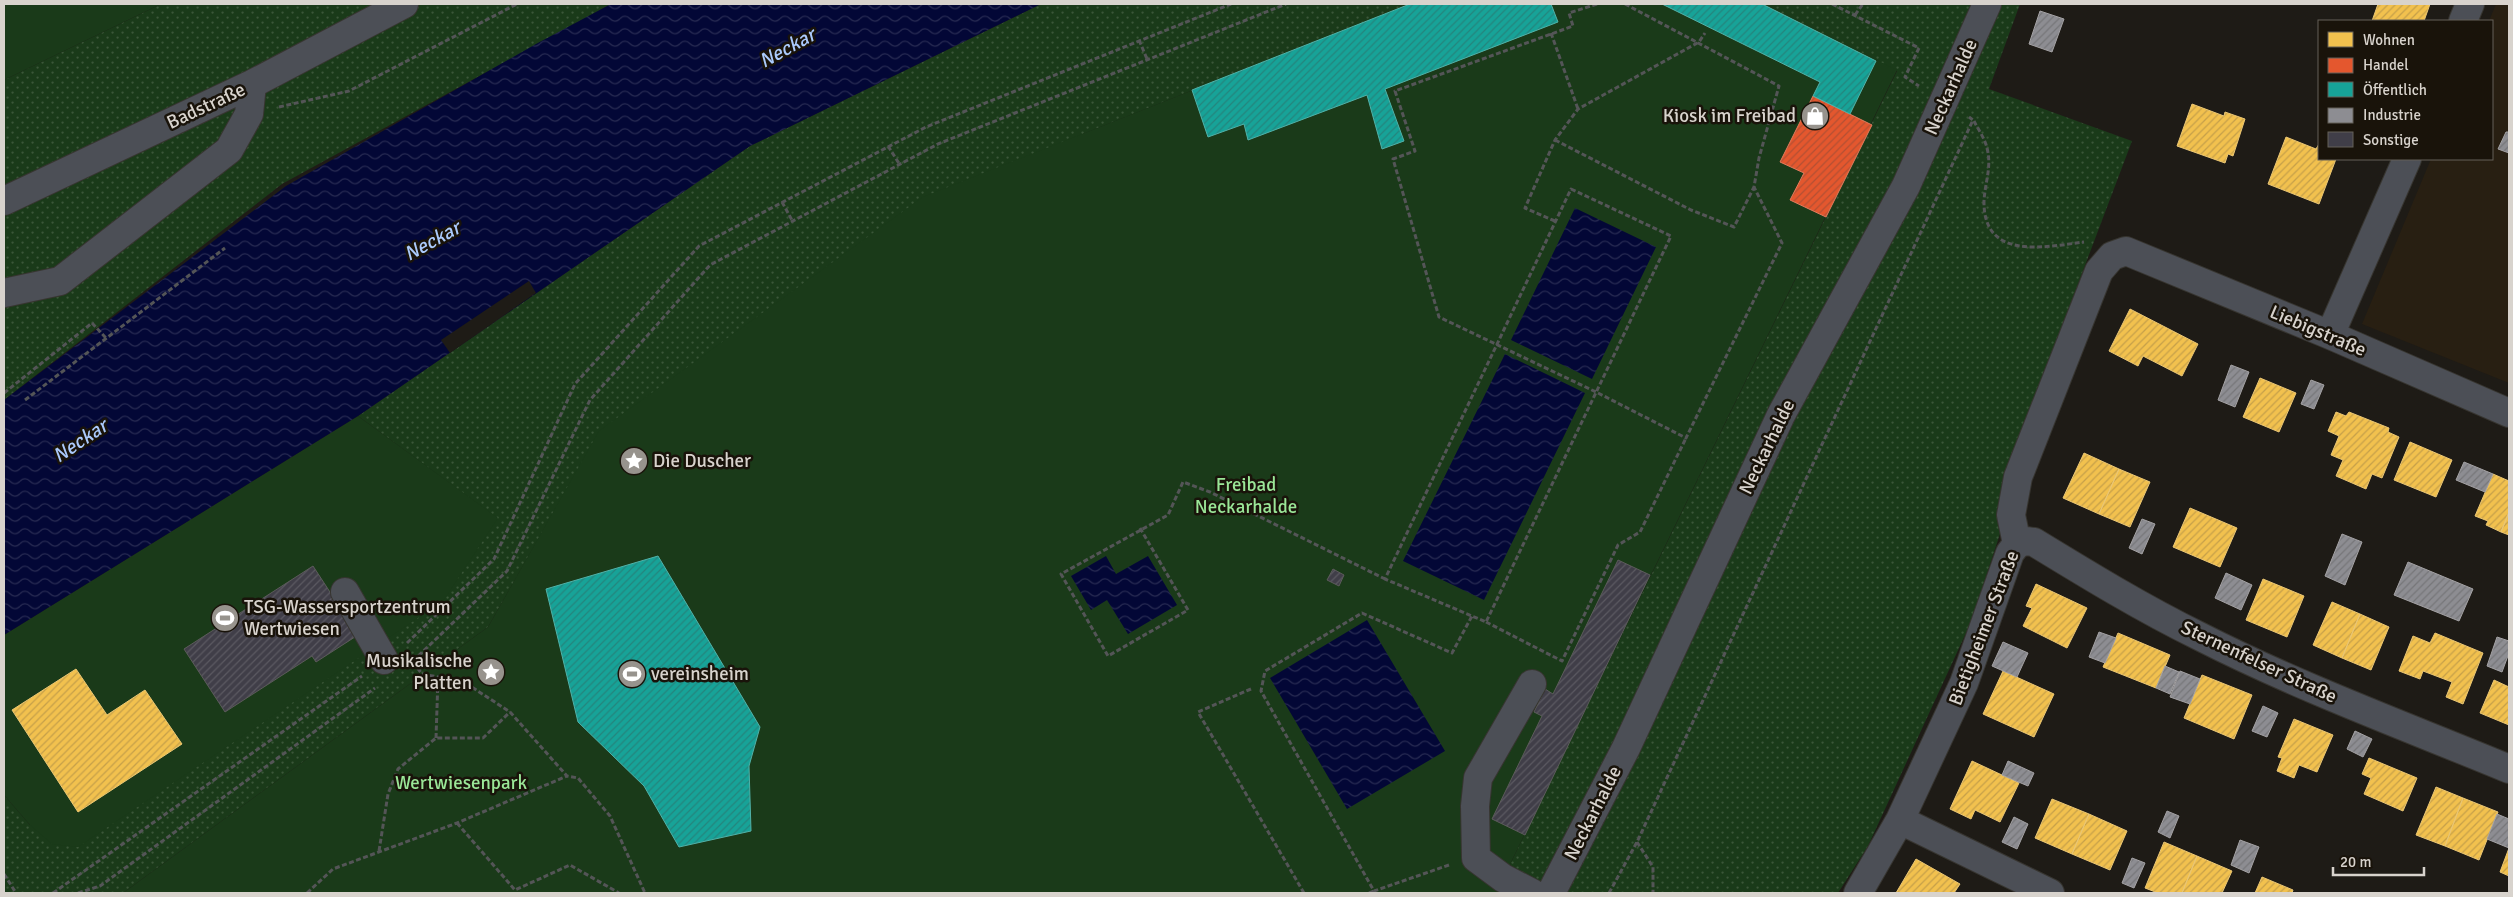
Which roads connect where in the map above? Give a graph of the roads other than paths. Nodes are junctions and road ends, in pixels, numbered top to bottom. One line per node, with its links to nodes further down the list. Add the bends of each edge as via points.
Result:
1 (404, 4): 5 (street, Badstraße)
2 (1988, 4): 19 (street, Neckarhalde, via 1906,186 1781,415 1626,748)
3 (2470, 4): 4 (street)
4 (2463, 20)
5 (252, 84): 7 (street, Badstraße); 9 (street, via 249,114 229,150 60,281)
6 (2407, 160): 10 (street)
7 (4, 201)
8 (2126, 251): 10 (street, Liebigstraße); 12 (street, Bietigheimer Straße, via 2112,256 2100,271 2018,477 2011,515)
9 (4, 293)
10 (2330, 335): 11 (street, Liebigstraße)
11 (2509, 413)
12 (2017, 544): 16 (street, Sternenfelser Straße, via 2034,542 2088,576 2199,636 2348,703); 17 (street, Bietigheimer Straße, via 2010,553 1964,683)
13 (345, 592): 14 (street)
14 (393, 664)
15 (1532, 684): 18 (street, via 1478,778 1475,806 1476,858 1503,878)
16 (2509, 769)
17 (1900, 820): 20 (street, Bietigheimer Straße); 21 (street)
18 (1532, 893)
19 (1552, 893)
20 (1858, 893)
21 (2050, 893)

